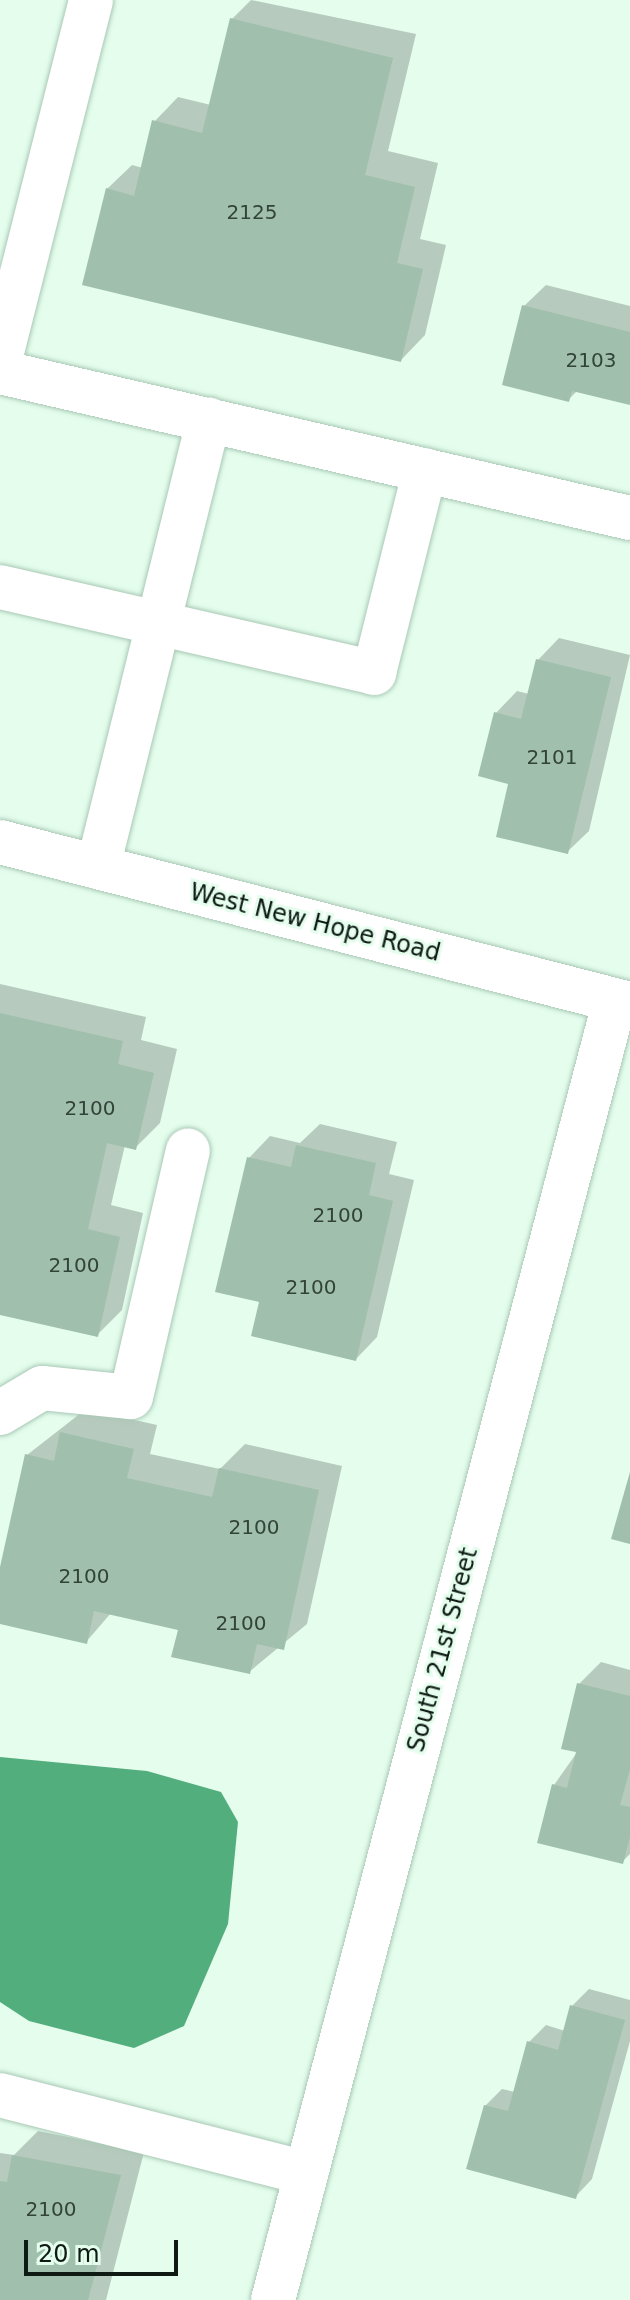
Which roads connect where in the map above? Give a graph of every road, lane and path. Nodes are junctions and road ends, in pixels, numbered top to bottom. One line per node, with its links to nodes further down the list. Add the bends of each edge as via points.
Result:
1 (91, 0): 2 (street)
2 (0, 360)
3 (0, 372): 4 (street)
4 (209, 420): 5 (street); 8 (street)
5 (425, 470): 6 (street); 8 (street, via 374,673)
6 (630, 518)
7 (0, 587): 8 (street)
8 (158, 624): 10 (street)
9 (0, 842): 10 (street, West New Hope Road)
10 (98, 867): 11 (street, West New Hope Road)
11 (622, 1002): 15 (street, South 21st Street)
12 (188, 1150): 13 (street, via 131,1397 42,1388)
13 (0, 1413)
14 (0, 2095): 15 (street)
15 (306, 2173): 16 (street, South 21st Street)
16 (273, 2300)

